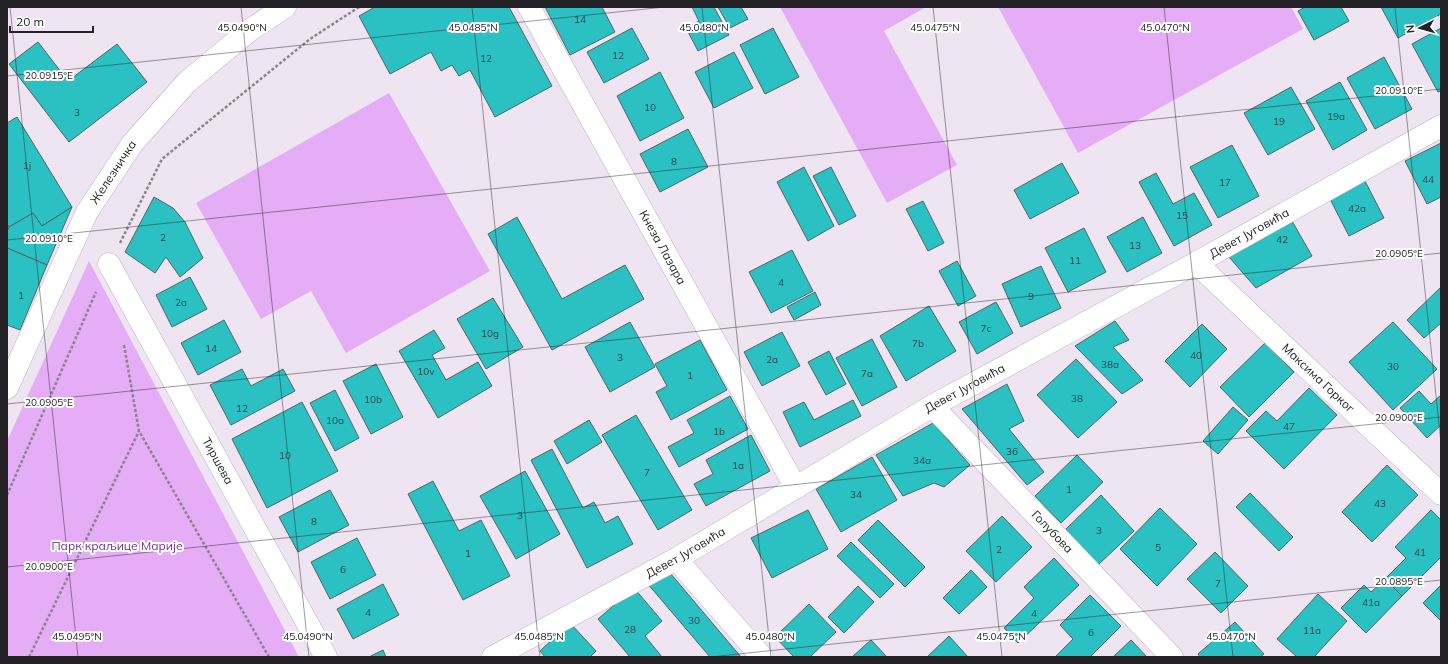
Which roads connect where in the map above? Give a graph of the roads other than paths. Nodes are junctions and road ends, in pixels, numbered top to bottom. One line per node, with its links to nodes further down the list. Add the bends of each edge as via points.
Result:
1 (285, 7): 6 (street, Железничка, via 250,30 187,82 132,144 87,212)
2 (529, 7): 8 (street, Кнеза Лазара)
3 (1441, 126): 4 (street, Девет Југовића)
4 (1196, 263): 7 (street, Девет Југовића); 9 (street, Максима Горког)
5 (109, 264): 11 (street, Тиршева)
6 (7, 388)
7 (932, 406): 8 (street, Девет Југовића); 14 (street, Голубова)
8 (796, 488): 10 (street, Девет Југовића)
9 (1441, 494)
10 (676, 559): 12 (street, Девет Југовића); 13 (street)
11 (326, 657)
12 (493, 657)
13 (762, 657)
14 (1172, 657)

